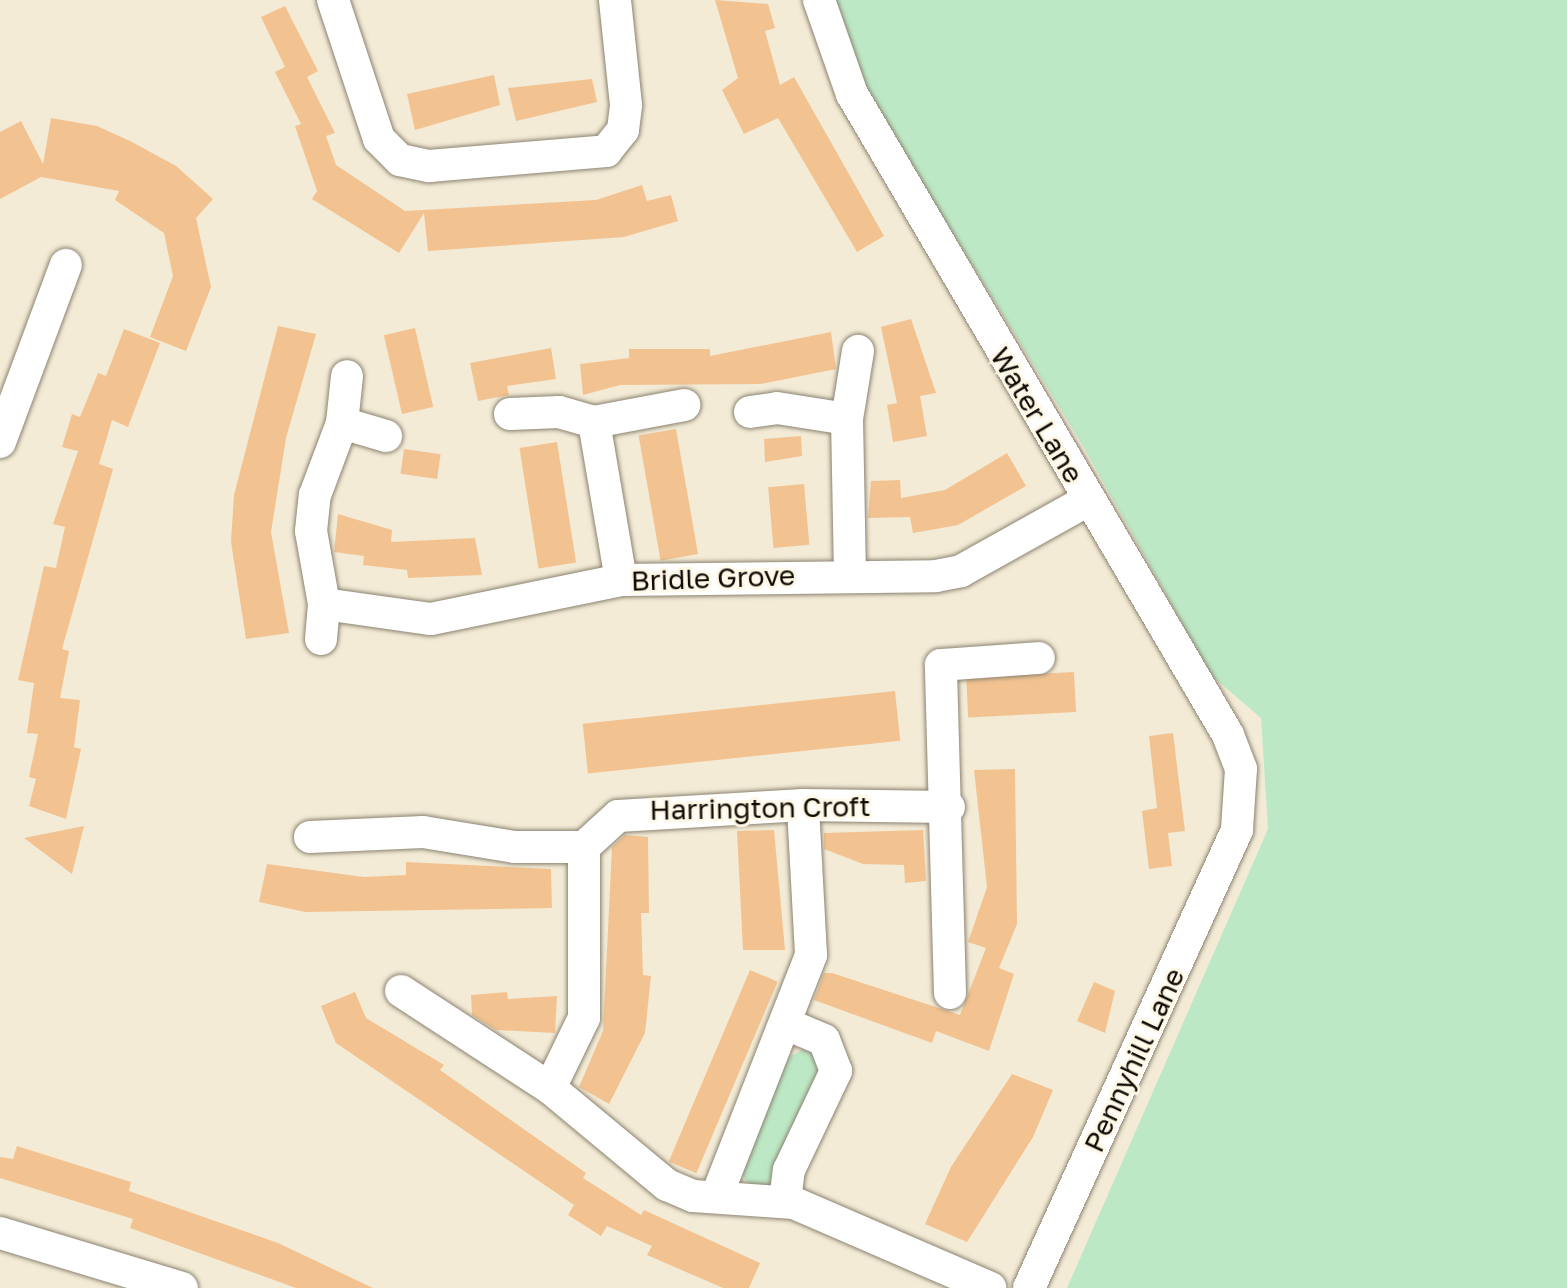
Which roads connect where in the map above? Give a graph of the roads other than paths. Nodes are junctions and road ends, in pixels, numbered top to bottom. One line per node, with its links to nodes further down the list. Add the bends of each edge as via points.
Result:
1 (333, 0): 2 (street, via 379,139 400,160 429,166 606,151 623,130 626,105)
2 (615, 0)
3 (819, 0): 15 (street, Water Lane, via 852,94)
4 (66, 265): 14 (street)
5 (858, 351): 10 (street)
6 (347, 376): 12 (street)
7 (684, 405): 11 (street)
8 (750, 412): 10 (street)
9 (510, 414): 11 (street, via 547,411)
10 (847, 419): 16 (street)
11 (594, 422): 17 (street)
12 (342, 423): 13 (street); 18 (street, via 315,495 311,531)
13 (386, 436)
14 (0, 442)
15 (1088, 500): 16 (street, Bridle Grove, via 961,571); 23 (street, Water Lane, via 1228,735 1243,787)
16 (850, 575): 17 (street, Bridle Grove)
17 (621, 580): 18 (street, Bridle Grove, via 431,619)
18 (324, 604): 19 (street)
19 (321, 639)
20 (1039, 658): 22 (street, via 941,665)
21 (803, 805): 22 (street, Harrington Croft); 25 (street, Harrington Croft, via 642,809 618,816); 28 (street, via 811,955)
22 (949, 807): 27 (street)
23 (1237, 830): 35 (street, Pennyhill Lane)
24 (310, 837): 25 (street, via 423,832 515,847)
25 (584, 847): 29 (street, via 584,1018)
26 (401, 991): 29 (street)
27 (950, 993)
28 (786, 1024): 30 (street); 31 (street, via 824,1040 836,1071 789,1170)
29 (550, 1088): 30 (street, via 667,1185)
30 (717, 1195): 31 (street)
31 (785, 1201): 34 (street)
32 (0, 1233): 33 (street)
33 (182, 1288)
34 (990, 1288)
35 (1029, 1288)

